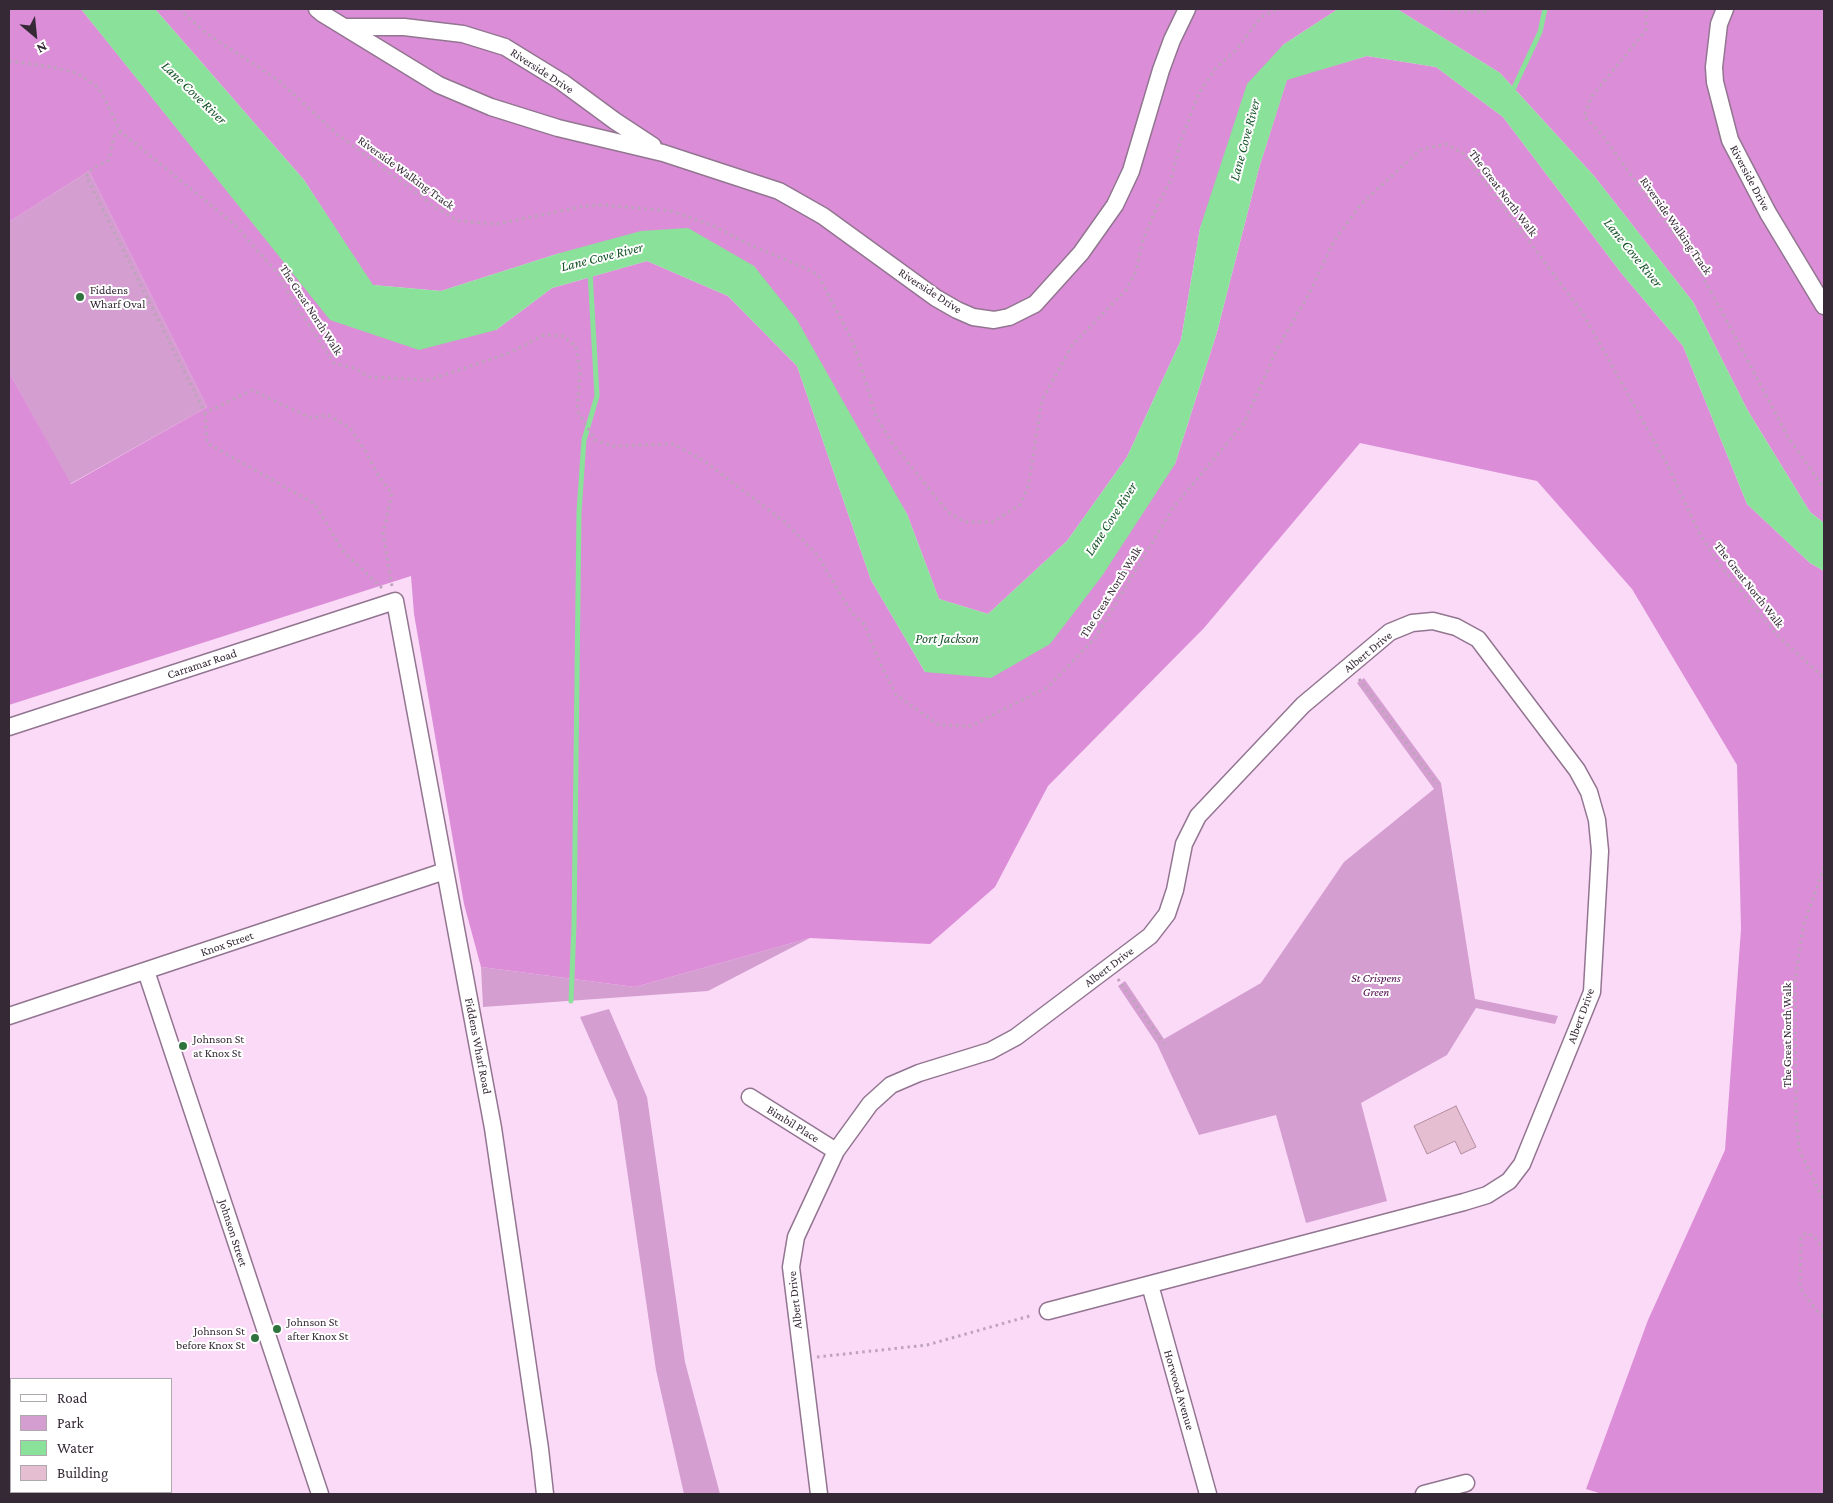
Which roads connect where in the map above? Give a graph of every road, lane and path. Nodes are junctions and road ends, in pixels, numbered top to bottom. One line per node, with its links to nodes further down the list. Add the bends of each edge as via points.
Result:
1 (179, 9): 4 (path, Riverside Walking Track, via 206,33 278,80 337,134 459,221 497,224 604,205 671,211 714,226 818,275 854,344 876,416 892,443 942,505 964,522 992,522 1020,505 1028,487 1042,400 1073,344 1126,290 1136,271 1143,240 1171,180 1180,143 1199,92 1261,17)
2 (317, 9): 9 (street, Riverside Drive)
3 (1187, 9): 12 (street, Riverside Drive, via 1172,40 1131,171 1115,205 1081,253 1035,304 1009,317 983,319 957,310 792,197)
4 (1278, 9)
5 (1445, 9): 6 (path, via 1455,12)
6 (1490, 9)
7 (1646, 9): 15 (path, Riverside Walking Track, via 1646,30 1592,96 1584,116 1695,263 1788,437)
8 (1725, 9): 13 (street, Riverside Drive, via 1719,24 1714,67 1730,140 1768,213)
9 (346, 27): 12 (street, Riverside Drive, via 439,85 491,107 558,128); 12 (street, Riverside Drive, via 404,27 453,32 505,47)
10 (9, 61): 11 (path, The Great North Walk, via 78,73 99,88)
11 (121, 132): 14 (path, via 114,136 109,160 93,168 86,176); 18 (path, The Great North Walk, via 234,224 281,277 334,364 357,369 368,377 429,380 509,353 544,335 563,336 576,346 580,373 577,410 595,440 613,446 673,444 703,460 786,523 818,556 851,612 865,625 896,695 938,725 970,726 1048,687 1095,638 1173,508 1244,422 1278,347 1309,294 1334,241 1362,204 1420,150 1446,144 1463,153 1582,312 1668,466 1699,533 1720,565 1778,636)
12 (663, 152)
13 (1824, 306)
14 (205, 413): 16 (path, via 208,443 315,504 342,550); 16 (path, via 252,390 310,418 328,415 350,428 392,493 383,534)
15 (1824, 488)
16 (395, 601): 19 (street, Carramar Road); 22 (street, Fiddens Wharf Road)
17 (1350, 666): 20 (path); 23 (street, Albert Drive, via 1302,705 1198,816 1184,844 1167,914 1150,936); 31 (street, Albert Drive, via 1390,632 1412,623 1433,620 1456,627 1478,639 1577,770 1589,792 1599,843 1592,992 1522,1164 1509,1181 1487,1195 1464,1202)
18 (1824, 678)
19 (9, 727)
20 (1437, 784)
21 (1824, 867): 29 (path, The Great North Walk, via 1803,927 1795,982 1799,1149)
22 (445, 871): 24 (street, Knox Street); 37 (street, Fiddens Wharf Road, via 493,1128)
23 (1109, 967): 26 (path); 28 (street, Albert Drive, via 1016,1037 990,1051 891,1085 870,1104)
24 (146, 971): 25 (street, Knox Street); 36 (street, Johnson Street)
25 (9, 1016)
26 (1164, 1044)
27 (750, 1098): 28 (street, Bimbil Place)
28 (836, 1151): 34 (street, Albert Drive, via 796,1237 791,1267)
29 (1824, 1201)
30 (1824, 1250): 33 (path, via 1814,1236 1806,1233 1801,1237 1800,1288)
31 (1150, 1285): 32 (street, Albert Drive); 39 (street, Horwood Avenue)
32 (1048, 1311): 34 (path, via 927,1344)
33 (1824, 1317)
34 (802, 1359): 38 (street, Albert Drive)
35 (1466, 1483): 40 (street)
36 (320, 1494)
37 (545, 1494)
38 (819, 1494)
39 (1208, 1494)
40 (1424, 1494)

